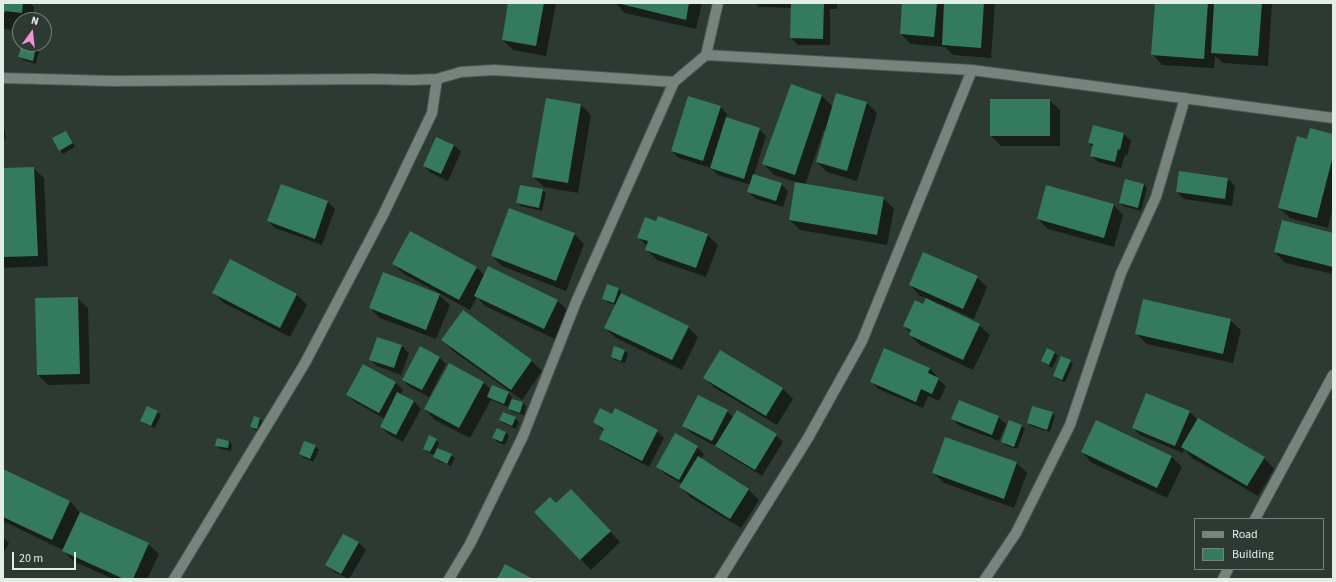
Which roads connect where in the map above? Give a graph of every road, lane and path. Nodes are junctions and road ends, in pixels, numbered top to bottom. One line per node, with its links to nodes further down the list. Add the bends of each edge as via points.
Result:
1 (718, 3): 2 (street)
2 (706, 56): 3 (street); 6 (street)
3 (972, 70): 7 (street); 14 (street, via 862,341 808,438)
4 (3, 78): 5 (street, via 113,81)
5 (437, 79): 6 (street, via 461,72 494,70); 12 (street, via 432,113 379,222 305,363)
6 (674, 82): 13 (street, via 576,302 523,436 470,544)
7 (1185, 98): 8 (street); 15 (street, via 1156,197 1121,273 1070,425 1016,533)
8 (1333, 118)
9 (1333, 375): 10 (street)
10 (1256, 518)
11 (1227, 570): 16 (street)
12 (174, 579)
13 (449, 579)
14 (720, 579)
15 (985, 579)
16 (1222, 579)

